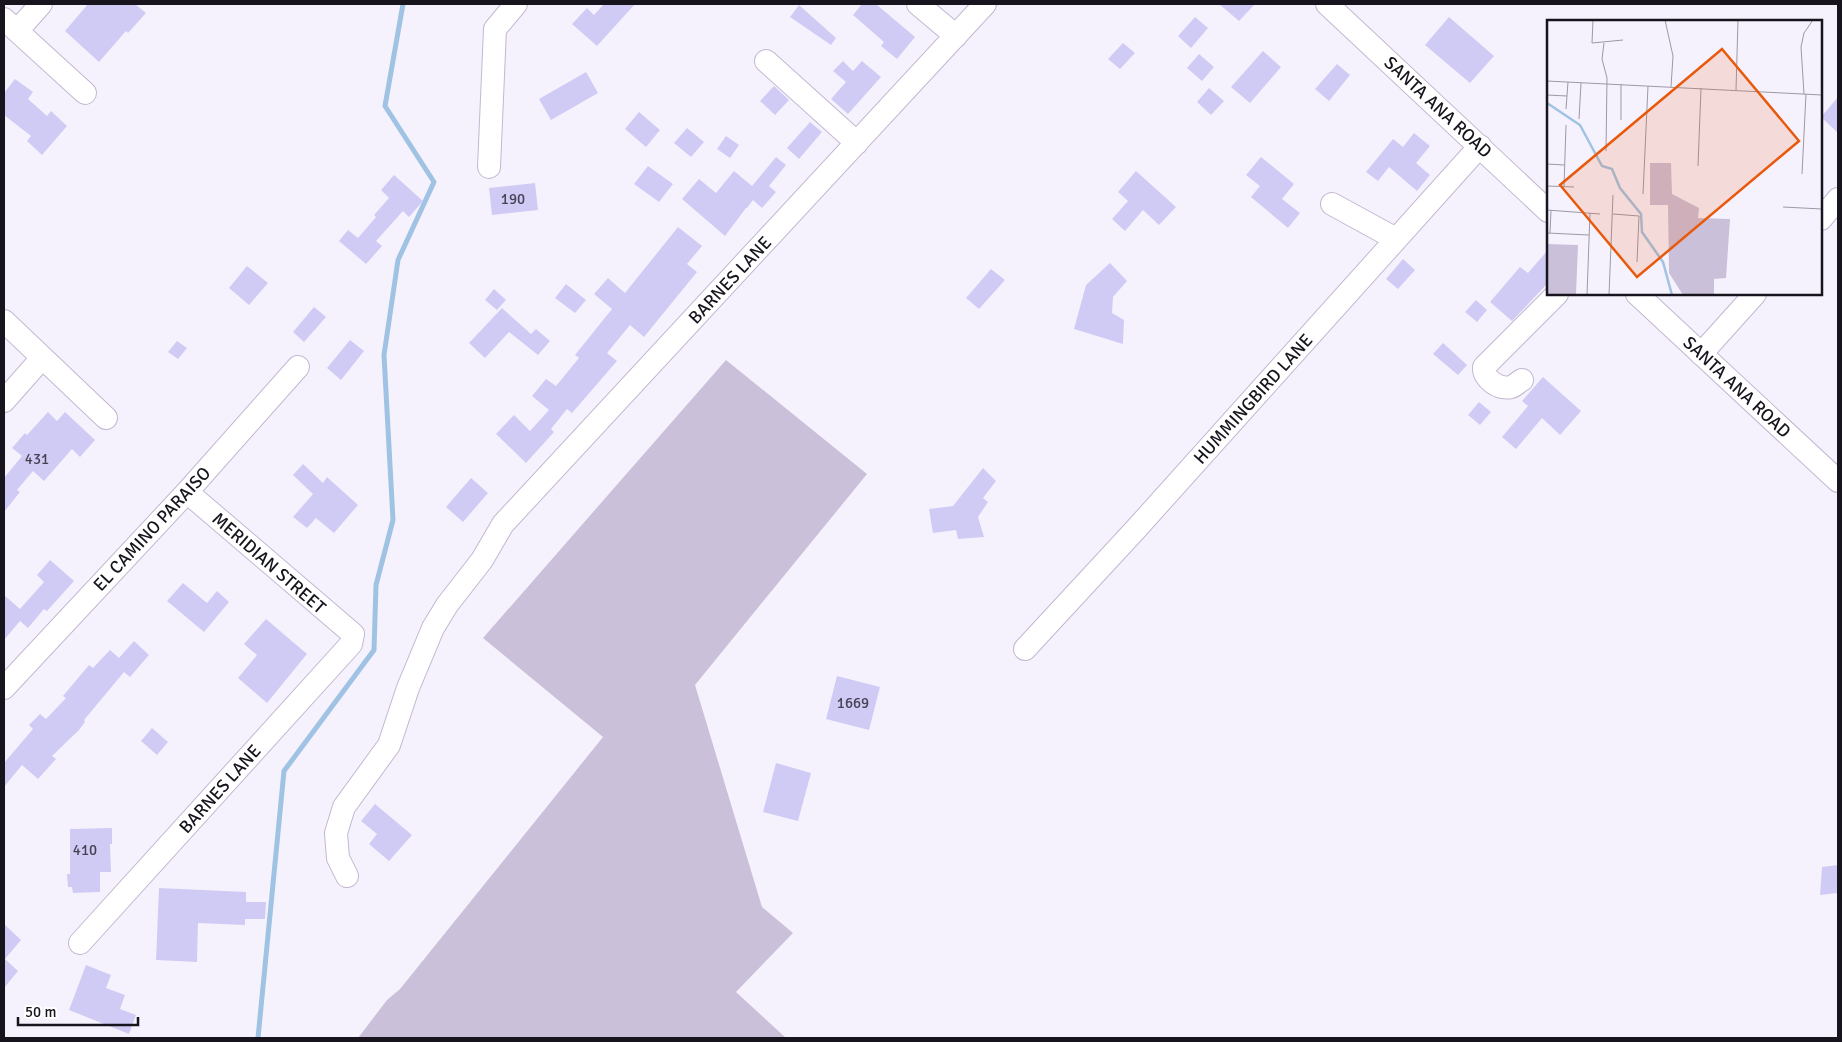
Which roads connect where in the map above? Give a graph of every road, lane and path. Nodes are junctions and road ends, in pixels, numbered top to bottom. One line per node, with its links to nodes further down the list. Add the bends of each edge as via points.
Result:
1 (41, 4): 6 (street)
2 (516, 4): 12 (street, via 495,29)
3 (918, 4): 7 (street)
4 (985, 4): 7 (street, BARNES LANE)
5 (1327, 4): 11 (street, SANTA ANA ROAD)
6 (10, 25): 9 (street)
7 (956, 36): 10 (street, BARNES LANE)
8 (766, 61): 10 (street)
9 (85, 93)
10 (857, 143): 33 (street, BARNES LANE, via 503,524 482,560 433,628 408,688 390,745 344,807 336,833 338,858)
11 (1480, 146): 15 (street, SANTA ANA ROAD); 17 (street, HUMMINGBIRD LANE)
12 (489, 167)
13 (1838, 199): 16 (street)
14 (1332, 204): 17 (street)
15 (1547, 210)
16 (1822, 218)
17 (1396, 239): 31 (street, HUMMINGBIRD LANE)
18 (1555, 295): 25 (street, via 1484,367 1487,378 1503,388)
19 (1637, 295): 22 (street, SANTA ANA ROAD)
20 (1753, 295): 22 (street)
21 (4, 321): 23 (street)
22 (1701, 354): 28 (street, SANTA ANA ROAD)
23 (42, 358): 26 (street); 27 (street)
24 (298, 367): 29 (street, EL CAMINO PARAISO)
25 (1522, 380)
26 (4, 401)
27 (106, 418)
28 (1838, 481)
29 (187, 492): 30 (street, MERIDIAN STREET); 32 (street, EL CAMINO PARAISO)
30 (351, 634): 34 (street, BARNES LANE, via 351,644)
31 (1025, 650)
32 (4, 688)
33 (347, 876)
34 (80, 943)

